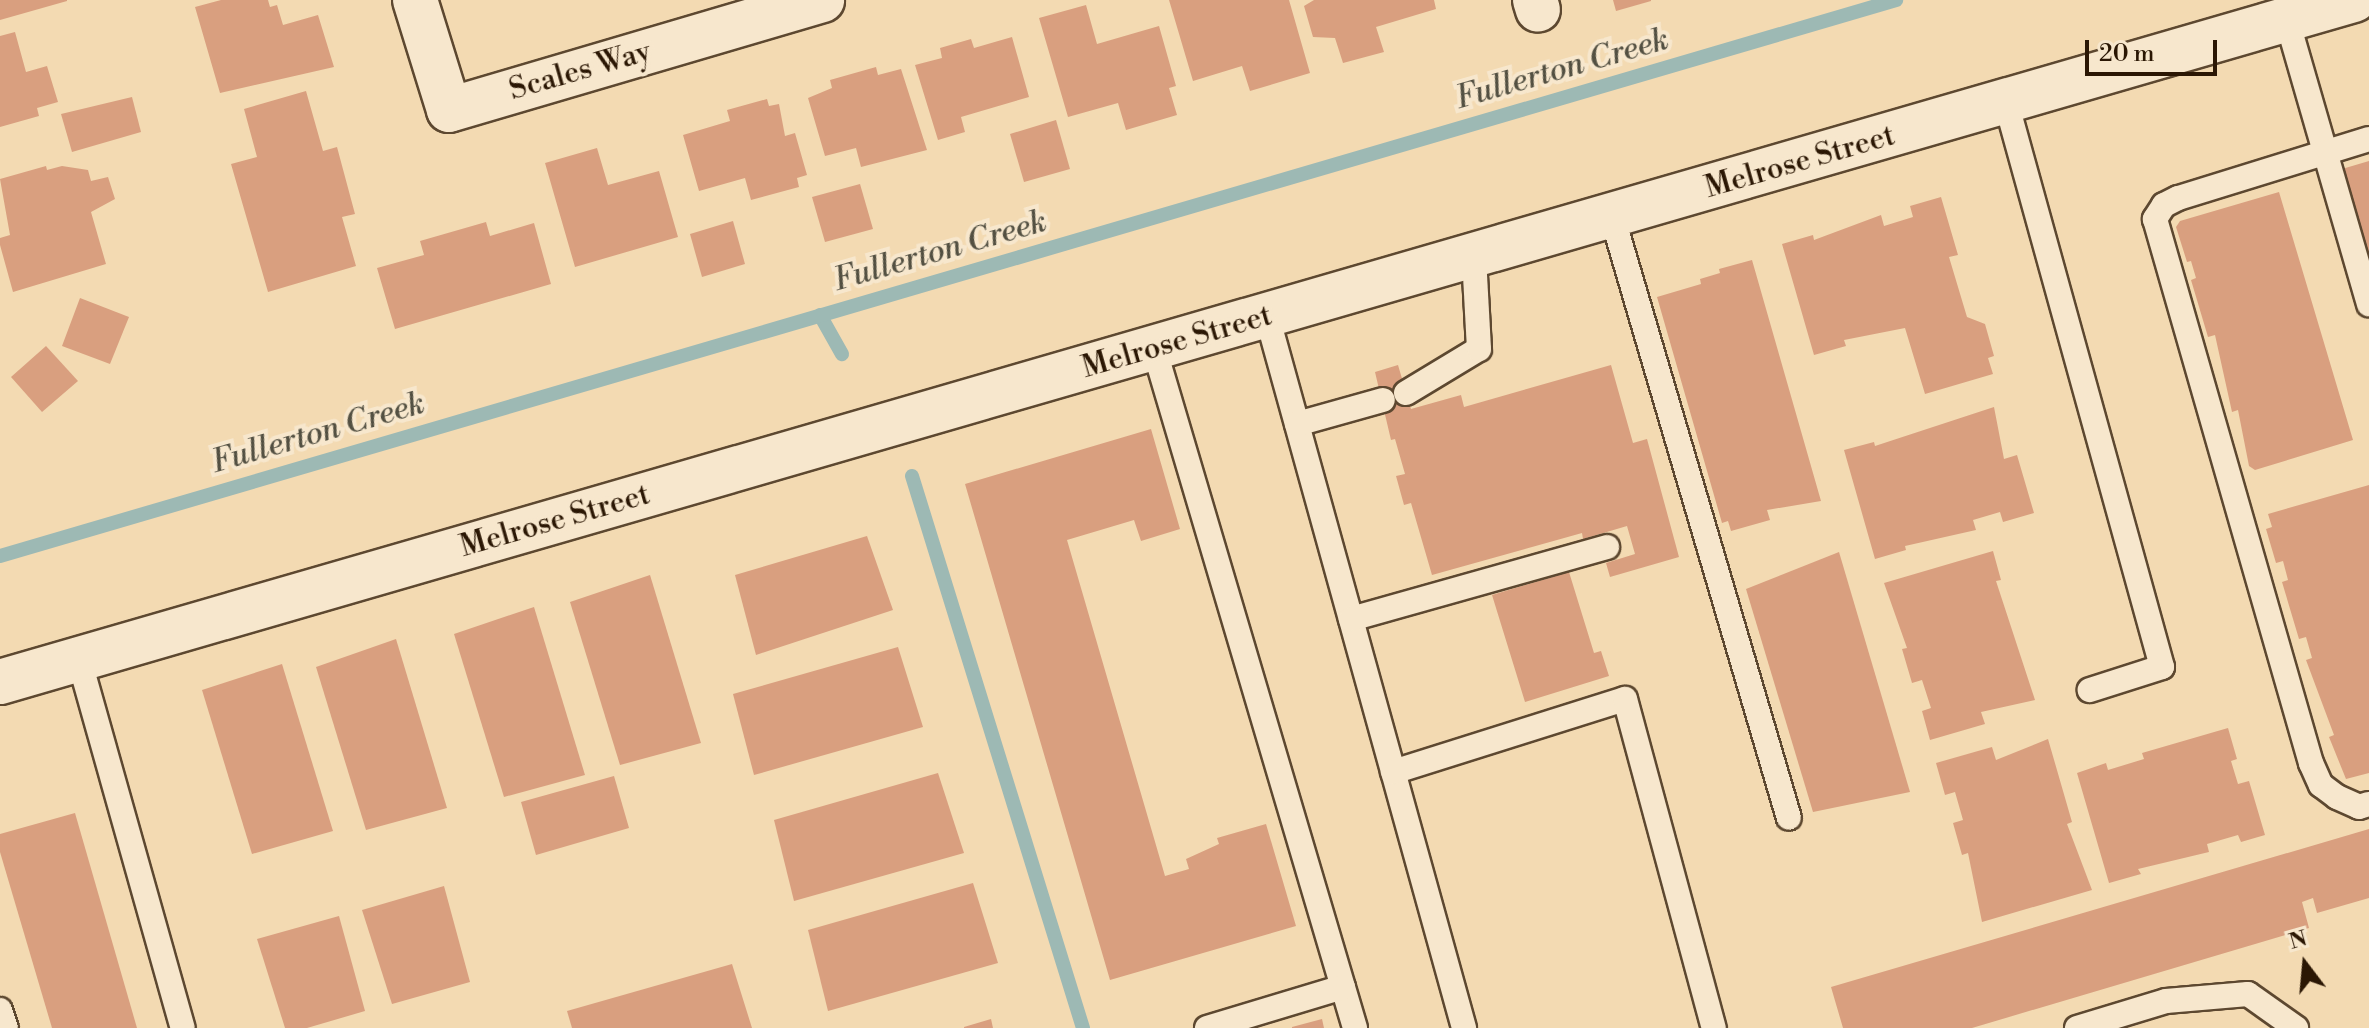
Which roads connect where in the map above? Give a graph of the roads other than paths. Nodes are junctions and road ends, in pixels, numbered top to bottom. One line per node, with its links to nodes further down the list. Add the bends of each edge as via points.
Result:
1 (415, 0): 2 (street, Scales Way, via 449,110)
2 (822, 0)
3 (2354, 0): 4 (street, Melrose Street)
4 (2287, 20): 5 (street, Melrose Street); 7 (lane)
5 (2006, 102): 8 (street, Melrose Street); 18 (lane, via 2162,667)
6 (2369, 139): 7 (lane)
7 (2325, 153): 10 (lane); 20 (lane, via 2178,198 2164,205 2155,219 2155,234 2311,763 2321,785 2337,797 2359,807)
8 (1612, 216): 9 (street, Melrose Street); 21 (lane)
9 (1474, 257): 11 (street, Melrose Street); 13 (lane, via 1479,349 1395,396)
10 (2369, 304)
11 (1267, 316): 12 (street, Melrose Street); 13 (lane)
12 (1154, 348): 16 (street, Melrose Street); 22 (lane)
13 (1297, 424): 15 (lane)
14 (1607, 547): 15 (lane)
15 (1351, 619): 19 (lane)
16 (79, 659): 17 (street, Melrose Street); 25 (lane)
17 (0, 682)
18 (2090, 690)
19 (1393, 772): 28 (lane); 29 (lane, via 1625,699)
20 (2369, 804)
21 (1789, 818)
22 (1343, 987): 26 (lane); 27 (lane)
23 (0, 1010): 24 (lane)
24 (6, 1028)
25 (183, 1028)
26 (1207, 1028)
27 (1355, 1028)
28 (1464, 1028)
29 (1714, 1028)
30 (2077, 1028): 31 (lane, via 2166,1001 2248,994)
31 (2296, 1028)

